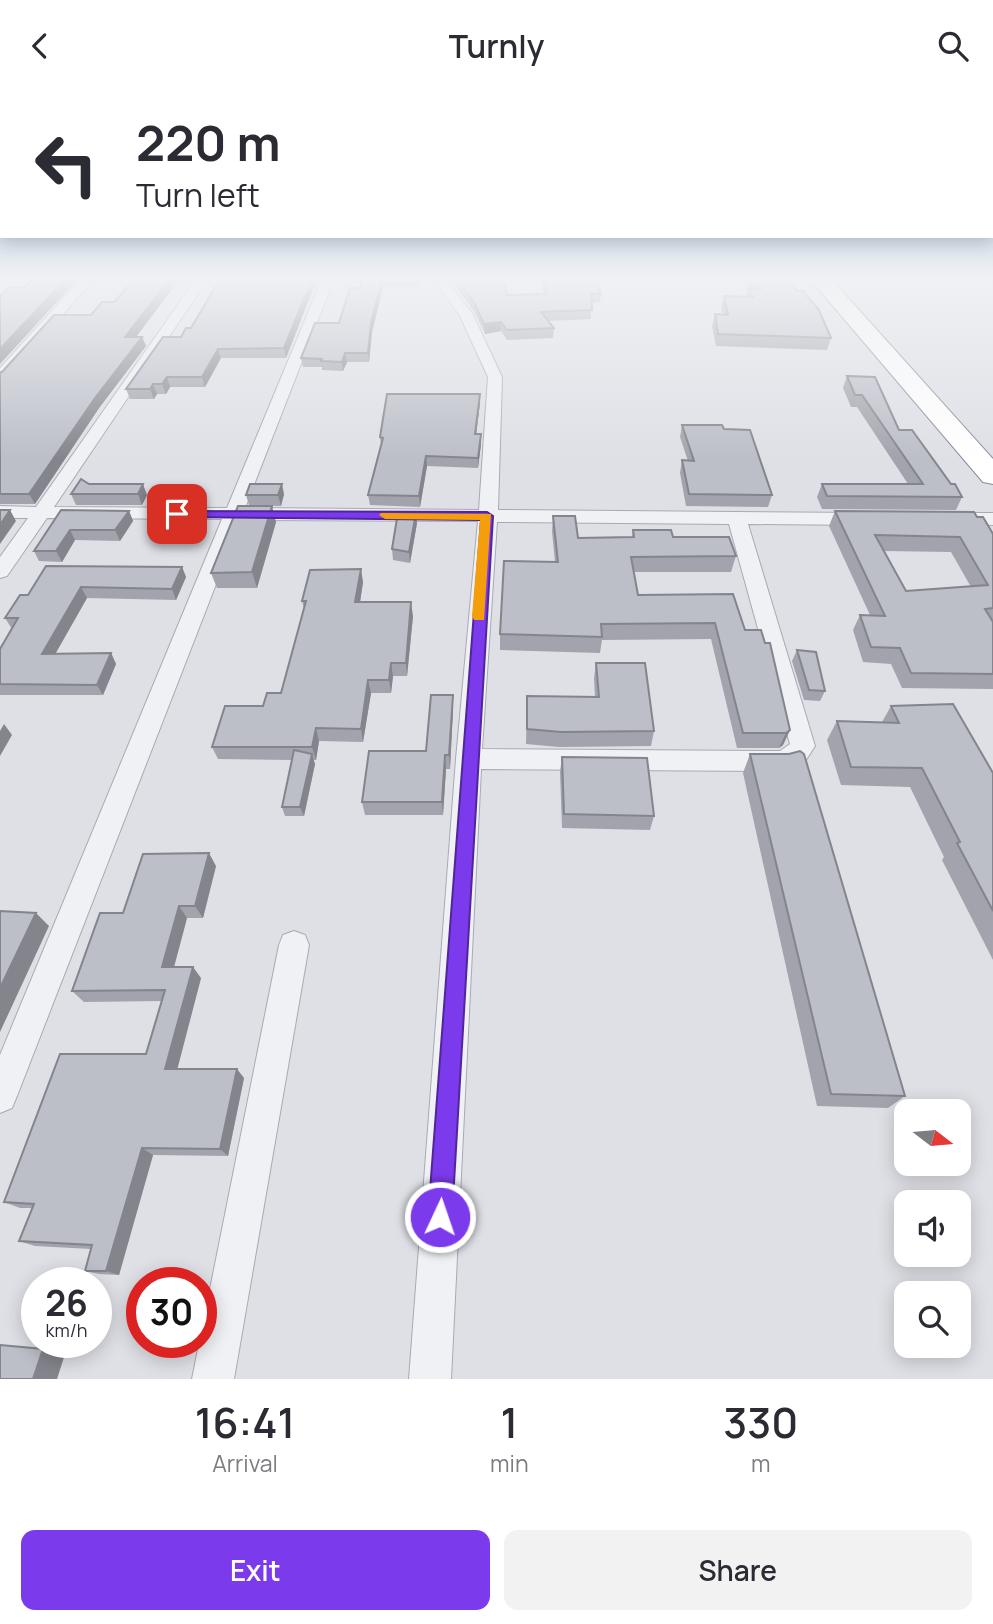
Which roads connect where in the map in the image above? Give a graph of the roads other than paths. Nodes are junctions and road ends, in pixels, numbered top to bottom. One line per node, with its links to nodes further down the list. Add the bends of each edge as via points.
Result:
1 (34, 339): 7 (street)
2 (161, 339): 11 (street)
3 (303, 339): 12 (street)
4 (477, 339): 13 (street, via 495,377)
5 (873, 339): 9 (highway)
6 (896, 339): 8 (highway)
7 (0, 377)
8 (993, 444)
9 (993, 476)
10 (0, 512): 11 (street)
11 (41, 513): 12 (street); 18 (street)
12 (231, 514): 13 (street); 21 (street)
13 (487, 516): 14 (street); 19 (street)
14 (737, 519): 15 (street); 19 (street, via 803,747 795,756 780,761)
15 (885, 519)
16 (939, 519): 17 (street)
17 (993, 519)
18 (0, 572)
19 (469, 759): 23 (street)
20 (294, 945): 22 (street)
21 (0, 1095)
22 (213, 1379)
23 (430, 1379)

